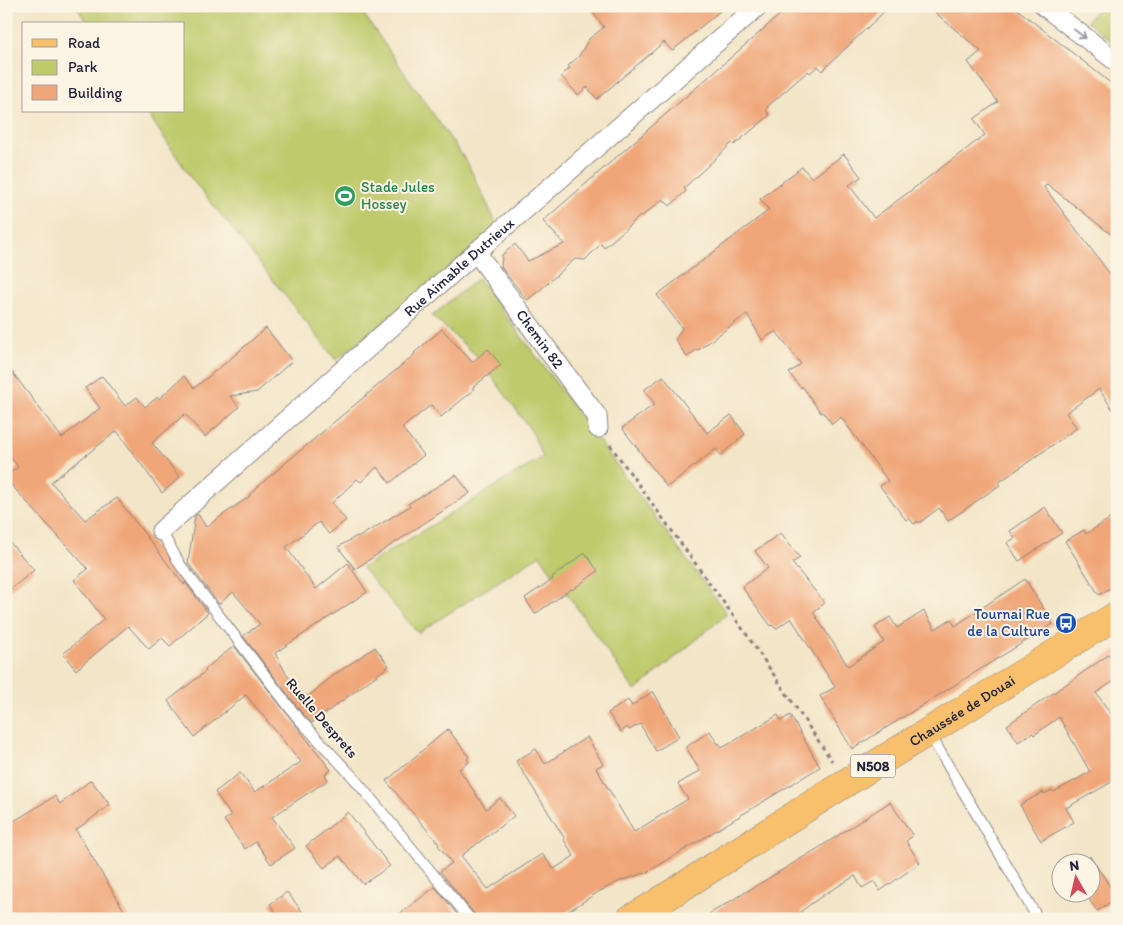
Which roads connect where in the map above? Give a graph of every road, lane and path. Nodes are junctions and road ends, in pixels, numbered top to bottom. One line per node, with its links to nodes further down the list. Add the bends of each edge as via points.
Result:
1 (758, 6): 4 (street, Rue Aimable Dutrieux)
2 (1044, 6): 3 (street, one-way to 3)
3 (1117, 62)
4 (476, 252): 5 (street, Chemin 82, via 597,416); 6 (street, Rue Aimable Dutrieux)
5 (598, 428): 9 (path, via 747,635)
6 (161, 531): 10 (lane, Ruelle Desprets, via 181,566 297,717 353,777)
7 (1117, 615): 8 (main road, Chaussée de Douai / N508)
8 (928, 732): 9 (main road, Chaussée de Douai / N508); 12 (lane)
9 (847, 782): 11 (main road, Chaussée de Douai / N508)
10 (470, 919)
11 (630, 919)
12 (1038, 919)

